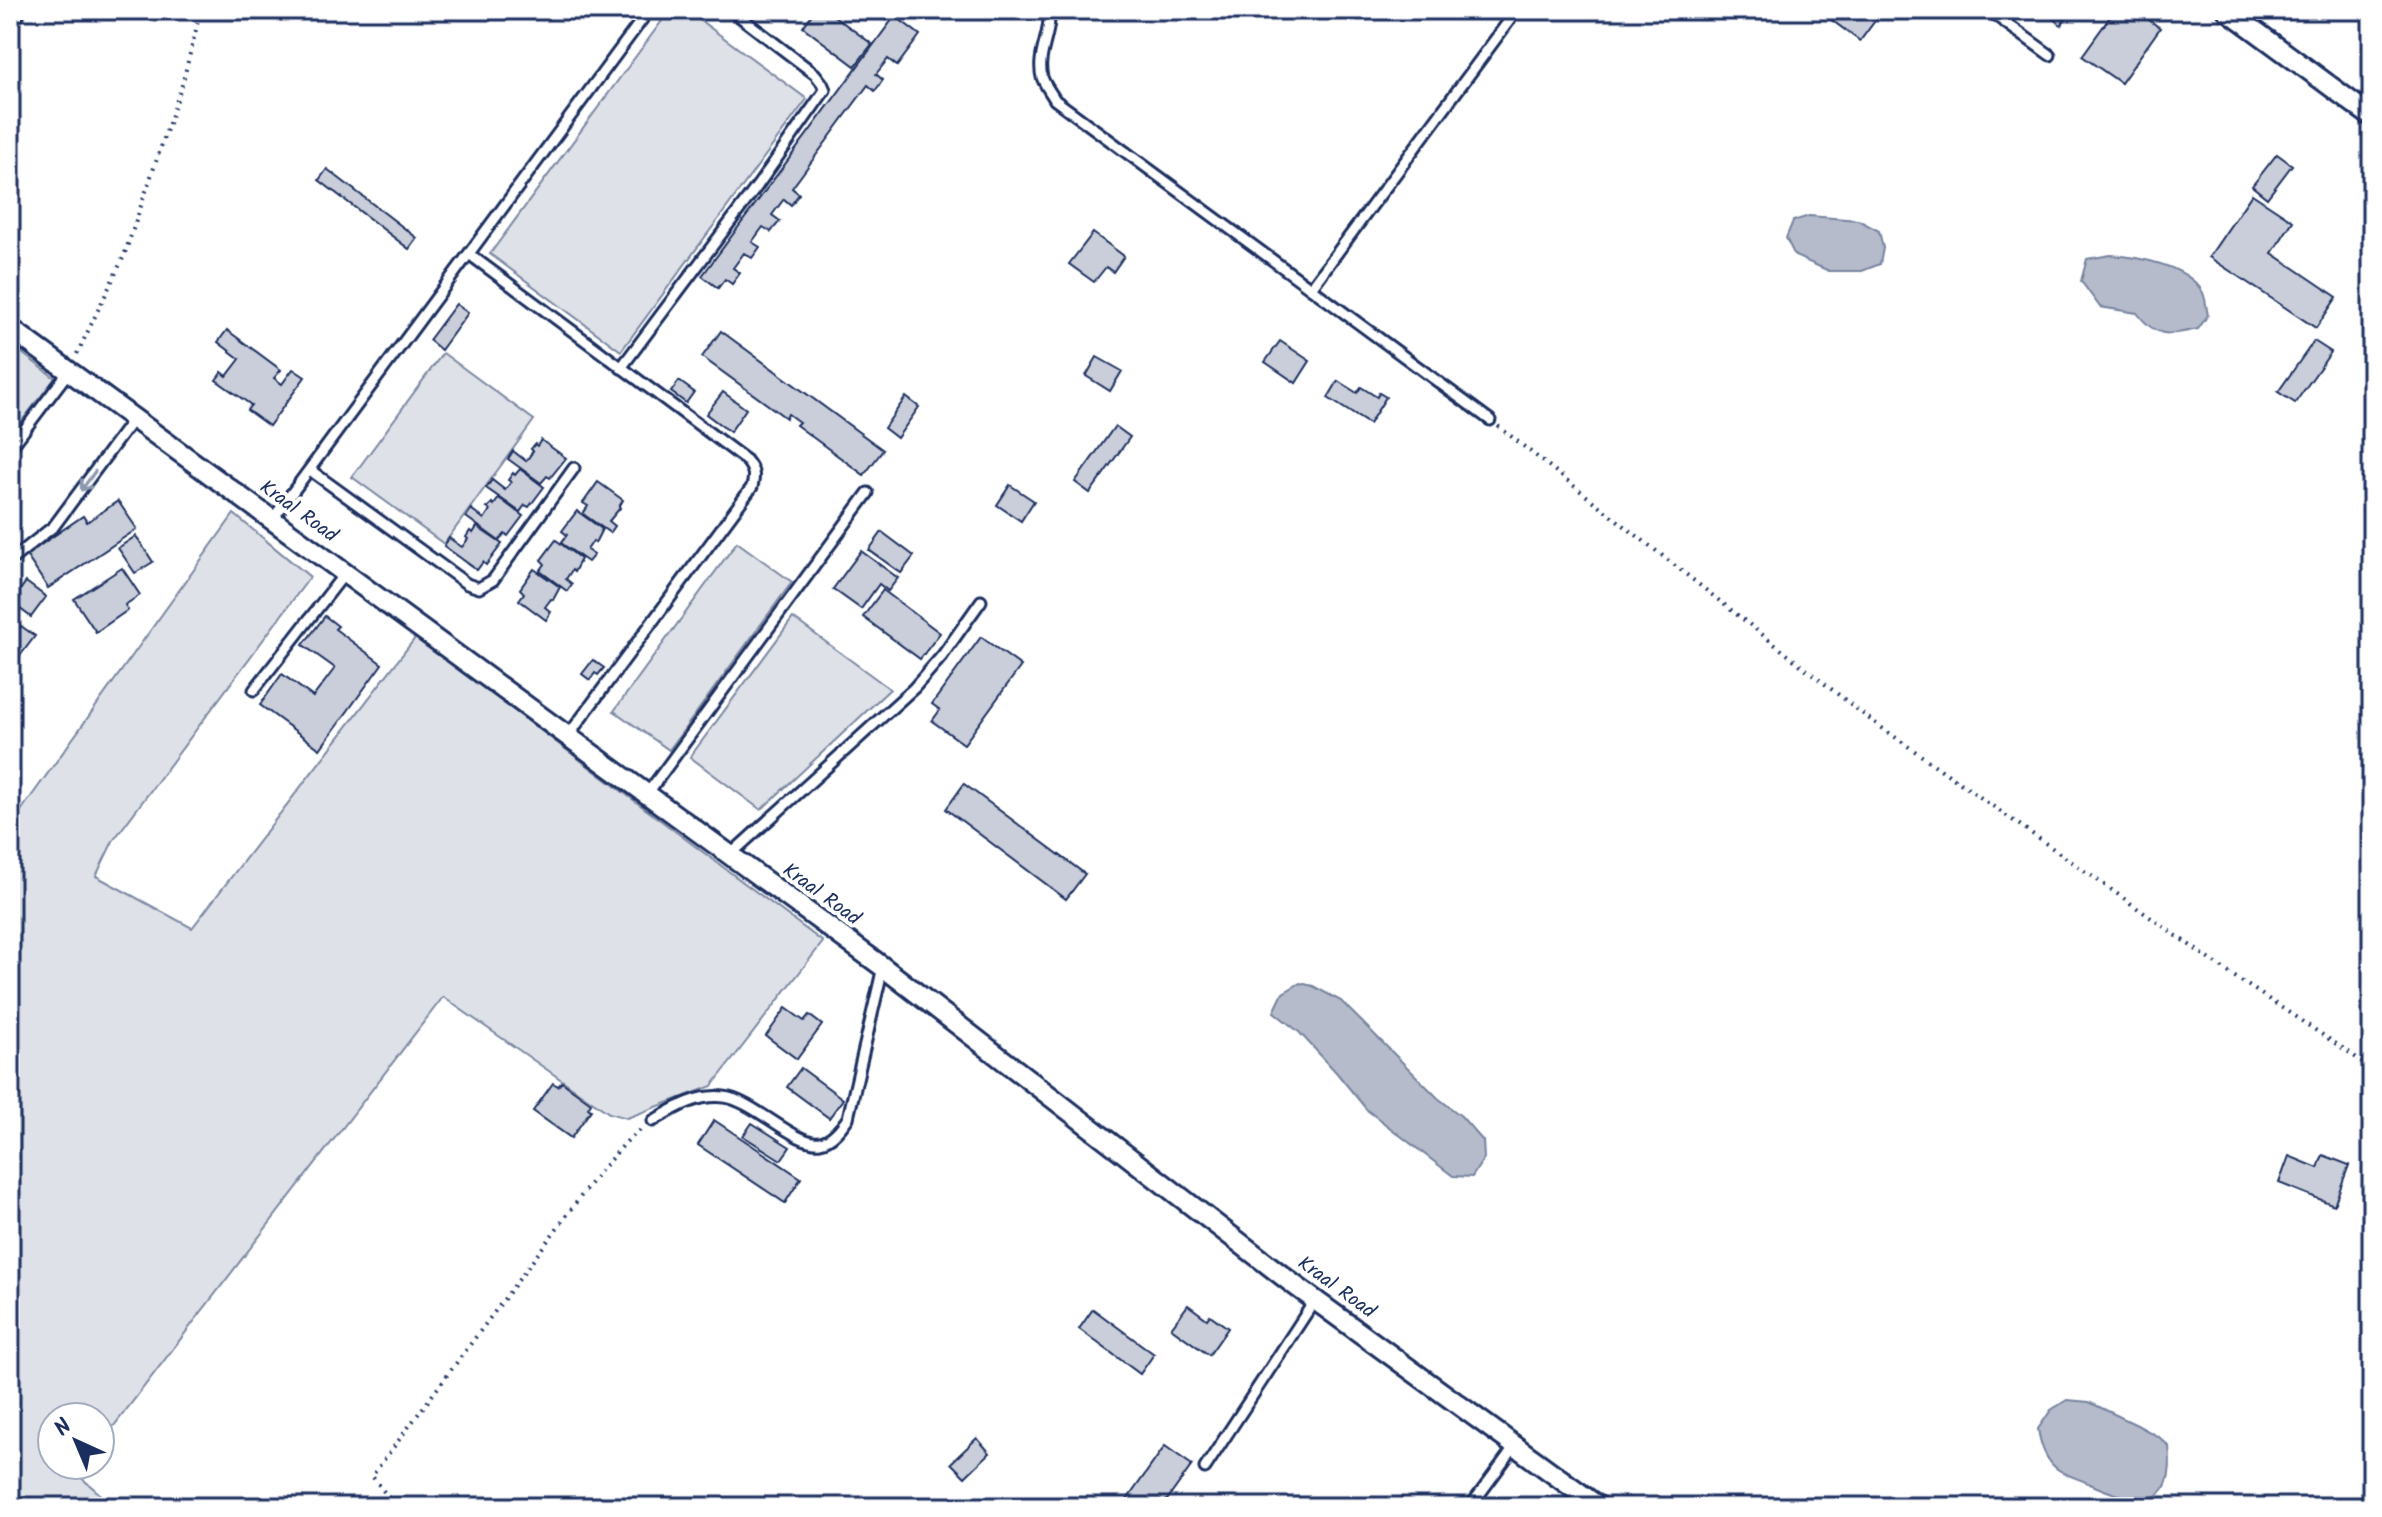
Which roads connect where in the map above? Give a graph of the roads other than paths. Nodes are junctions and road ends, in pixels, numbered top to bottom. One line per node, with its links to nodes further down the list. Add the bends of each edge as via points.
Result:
1 (16, 10): 8 (street)
2 (649, 10): 11 (lane)
3 (731, 10): 14 (lane, via 815,74 825,90)
4 (1048, 10): 12 (lane, via 1042,77 1055,100)
5 (1517, 10): 12 (lane)
6 (1988, 10): 9 (lane)
7 (2227, 10): 10 (street)
8 (10, 18)
9 (2050, 55)
10 (2372, 117)
11 (469, 254): 14 (lane); 20 (lane)
12 (1311, 288): 17 (lane)
13 (10, 328): 15 (street, Kraal Road)
14 (621, 368): 27 (lane, via 746,460 755,475 752,487)
15 (69, 371): 16 (street, Kraal Road); 18 (lane)
16 (134, 418): 22 (street, Kraal Road); 23 (lane, one-way to 23, via 54,526)
17 (1490, 420)
18 (10, 449)
19 (574, 468): 20 (lane, via 493,580 479,588)
20 (310, 470): 22 (lane)
21 (868, 493): 28 (lane)
22 (272, 520): 24 (street, Kraal Road)
23 (10, 561)
24 (345, 573): 26 (lane); 27 (street, Kraal Road)
25 (981, 601): 29 (lane, via 914,688)
26 (254, 690)
27 (568, 736): 28 (street, Kraal Road)
28 (647, 794): 29 (street, Kraal Road)
29 (730, 855): 30 (street, Kraal Road)
30 (883, 967): 31 (lane, via 848,1118 827,1140 810,1142 726,1097 682,1104); 32 (street, Kraal Road)
31 (653, 1121)
32 (1315, 1300): 33 (street, Kraal Road); 34 (lane)
33 (1515, 1446): 35 (lane); 36 (street, Kraal Road)
34 (1205, 1468)
35 (1470, 1507)
36 (1599, 1507)

